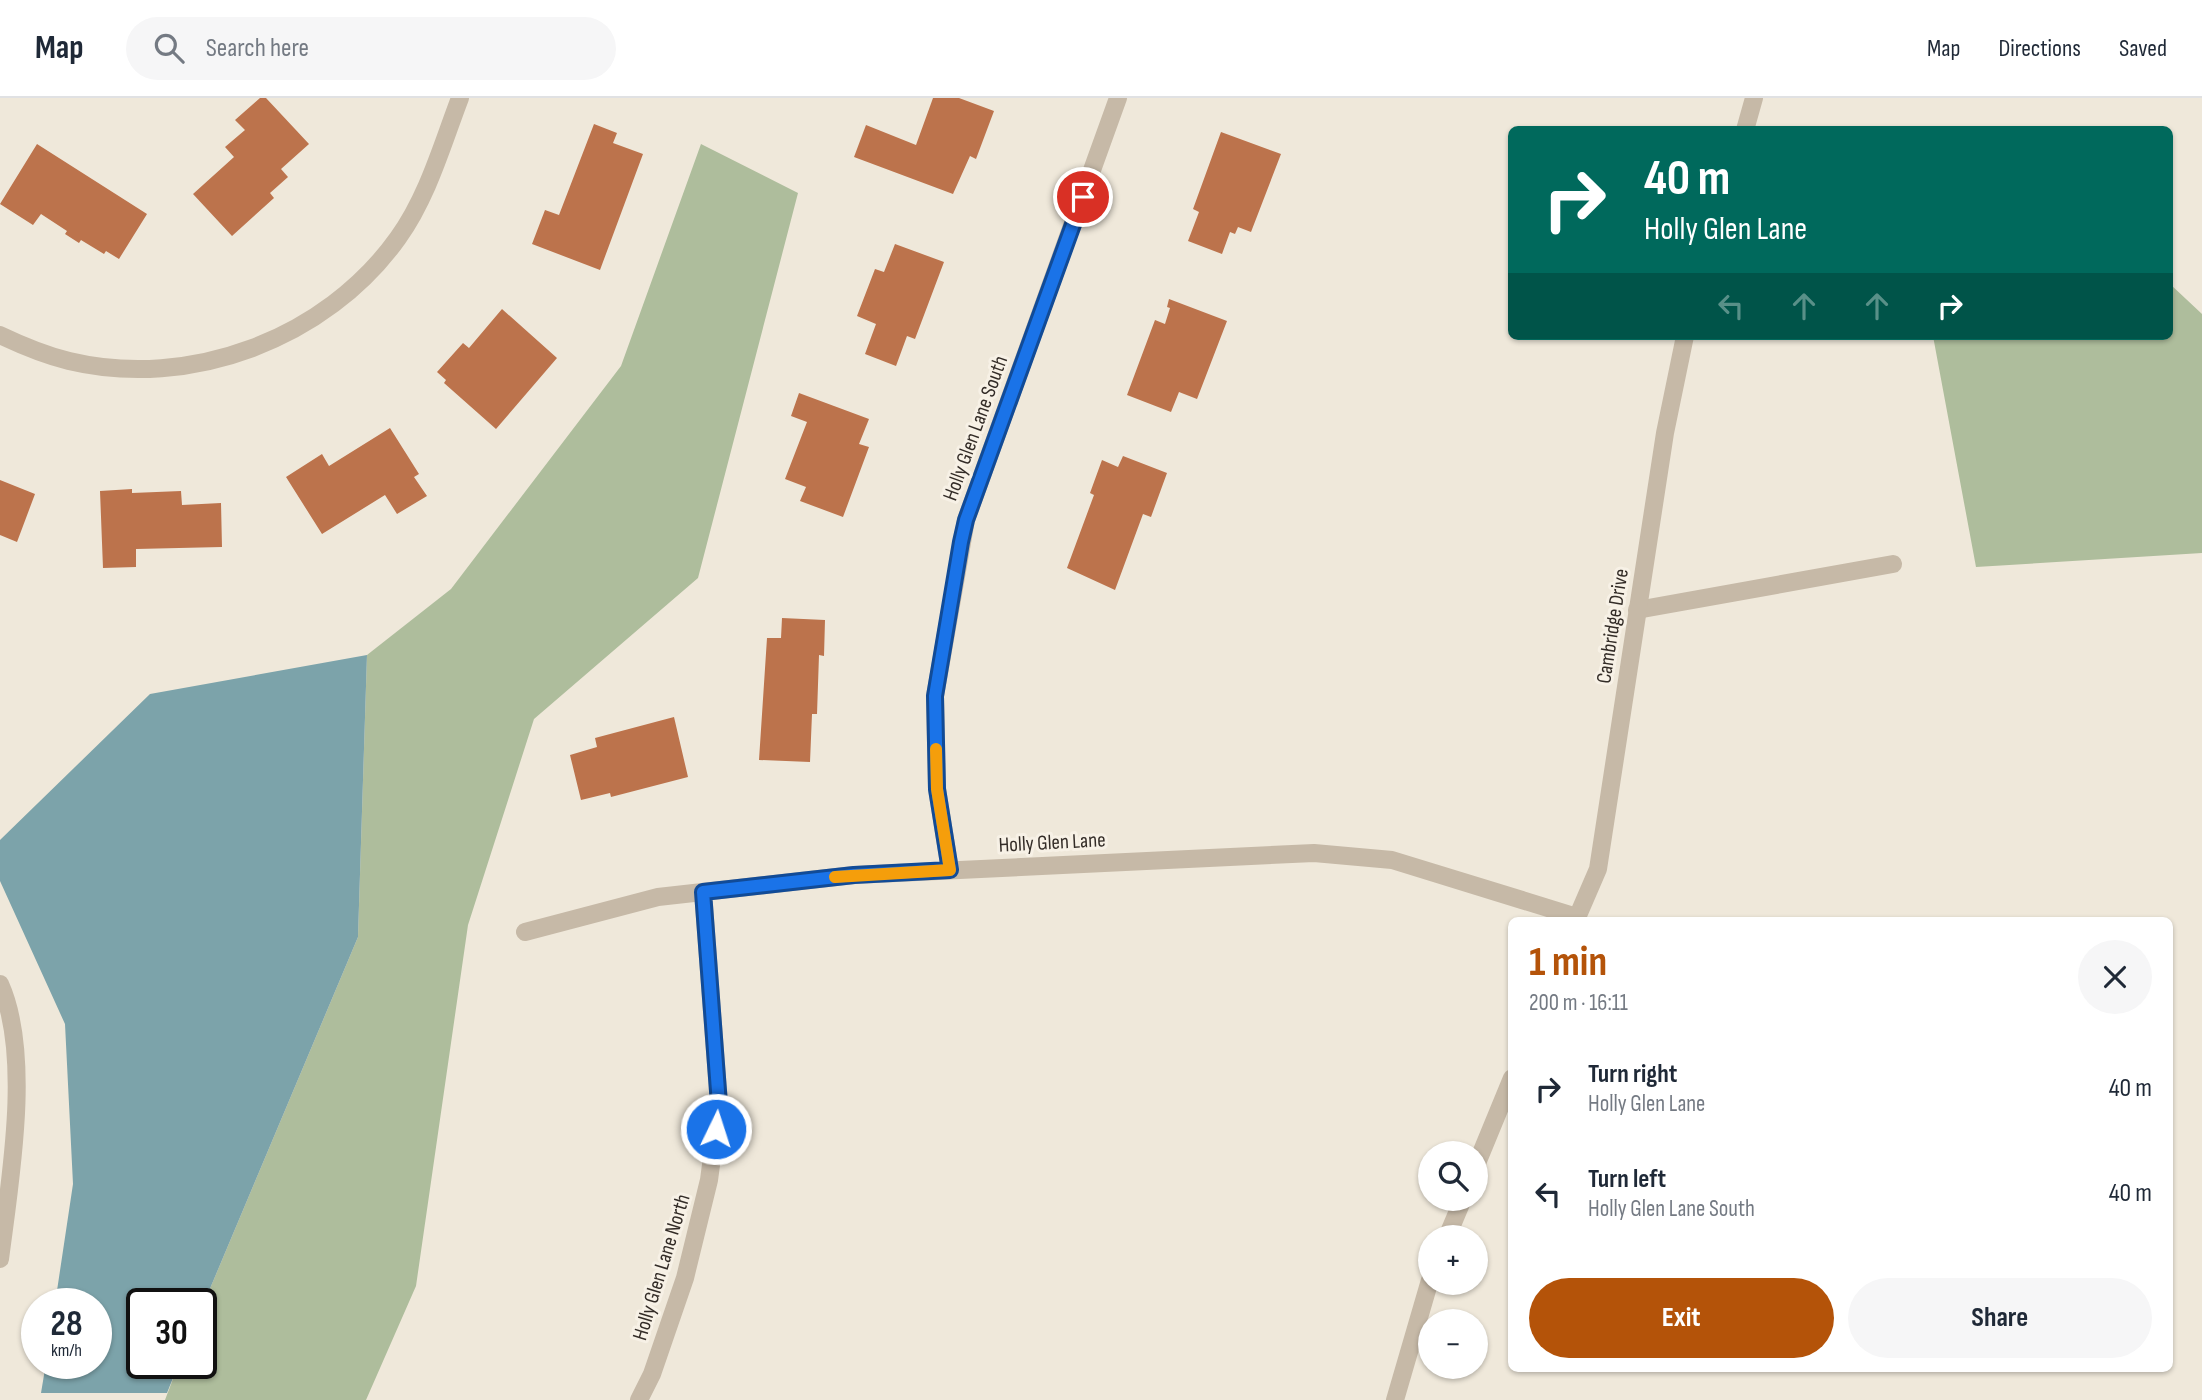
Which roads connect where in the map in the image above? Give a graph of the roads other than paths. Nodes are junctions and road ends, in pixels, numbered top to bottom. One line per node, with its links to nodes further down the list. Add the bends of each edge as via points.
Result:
1 (460, 98): 5 (street, via 419,205 398,238 352,288 298,327 215,360 138,369 71,362)
2 (1118, 98): 9 (street, Holly Glen Lane South, via 966,520 935,696 937,789)
3 (1754, 98): 4 (street)
4 (1746, 126)
5 (0, 335)
6 (1684, 340): 8 (street, Cambridge Drive)
7 (1893, 564): 8 (street)
8 (1637, 610): 12 (street, Cambridge Drive, via 1598,869)
9 (950, 870): 10 (street, Holly Glen Lane, via 854,875); 11 (street, Holly Glen Lane, via 1314,853 1392,860)
10 (703, 892): 13 (street, Holly Glen Lane, via 658,897); 19 (street, Holly Glen Lane North, via 719,1104 709,1180 685,1278)
11 (1570, 917)
12 (1577, 917)
13 (526, 932)
14 (0, 984): 17 (street, via 16,1045)
15 (1508, 1088): 16 (street)
16 (1486, 1141)
17 (0, 1259)
18 (1426, 1295): 20 (street)
19 (639, 1400)
20 (1395, 1400)

